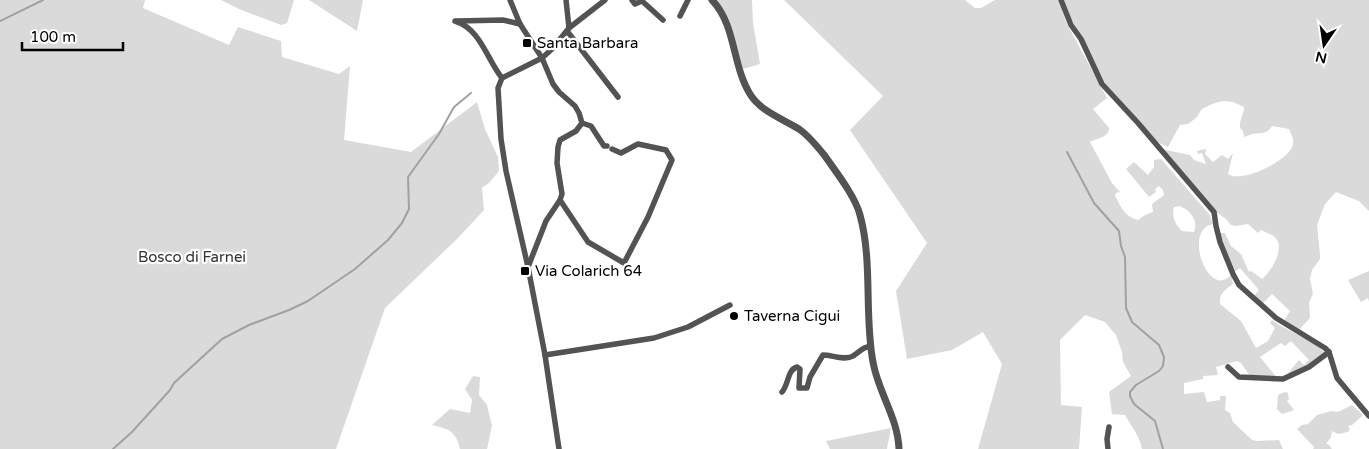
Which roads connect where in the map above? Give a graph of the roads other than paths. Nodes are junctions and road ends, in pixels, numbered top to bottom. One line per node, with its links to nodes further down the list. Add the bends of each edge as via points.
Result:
1 (510, 0): 10 (street)
2 (566, 0): 11 (street)
3 (605, 0): 11 (street)
4 (632, 0): 9 (street, via 636,4 642,1)
5 (688, 0): 8 (street)
6 (712, 0): 19 (street, via 724,20 750,96 814,143 857,206 866,253)
7 (1061, 0): 20 (street, via 1102,84 1214,212 1220,242 1238,285 1276,318)
8 (680, 16)
9 (663, 20)
10 (520, 24): 12 (street); 13 (street, via 496,20 455,21 476,36)
11 (568, 30): 12 (street); 14 (street)
12 (542, 58): 13 (street); 15 (street, via 553,84 575,106)
13 (502, 78): 17 (street, via 498,88 501,139)
14 (618, 97)
15 (582, 123): 16 (street, via 576,131 560,140 557,163); 16 (street, via 592,126 604,146 621,153 638,144 666,150 672,160 624,263 588,242)
16 (560, 200): 17 (street, via 546,222)
17 (528, 267): 21 (street)
18 (730, 305): 21 (street, via 688,327 654,338)
19 (871, 346): 23 (street, via 864,347 853,356 823,354 807,388 799,388 800,369 793,368); 27 (street, via 876,374 897,433)
20 (1329, 352): 22 (street, via 1309,367 1283,379 1239,377); 24 (street, via 1337,378)
21 (545, 355): 26 (street)
22 (1228, 367)
23 (782, 392)
24 (1369, 416)
25 (1109, 426): 28 (street)
26 (559, 449)
27 (899, 449)
28 (1108, 449)

